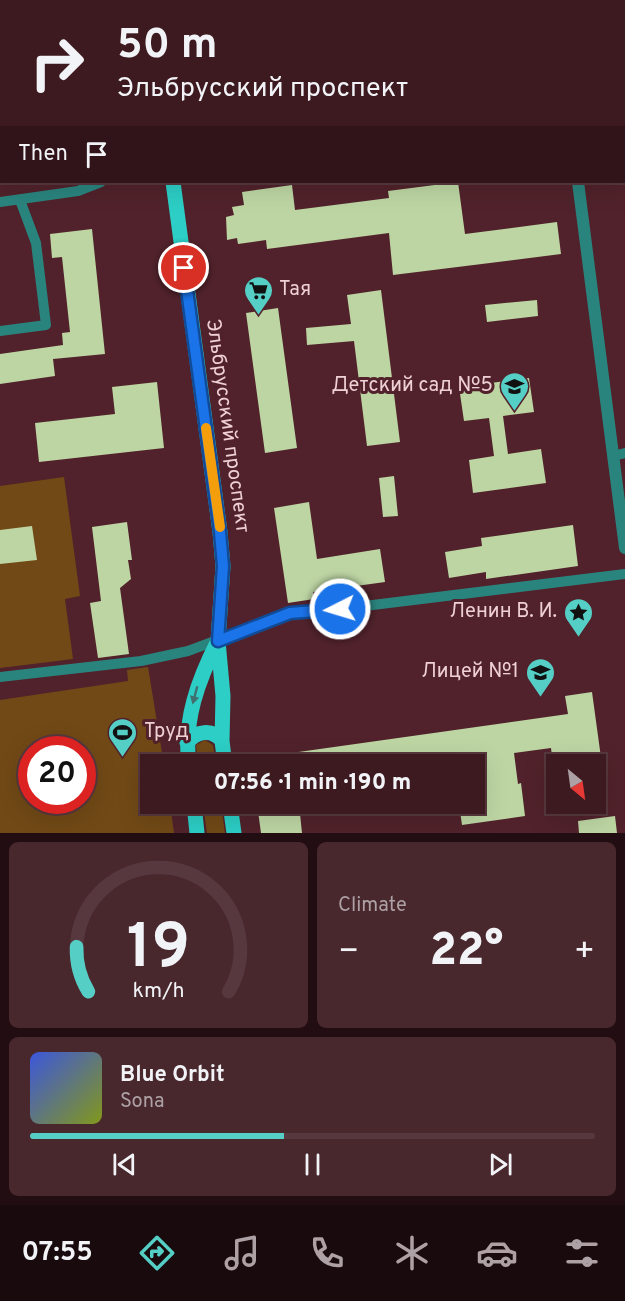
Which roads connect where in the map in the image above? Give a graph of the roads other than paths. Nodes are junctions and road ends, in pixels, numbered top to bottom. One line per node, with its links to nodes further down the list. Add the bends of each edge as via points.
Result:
1 (98, 183): 4 (lane, via 78,191)
2 (173, 183): 10 (main road, Эльбрусский проспект, via 220,532 223,566)
3 (578, 183): 7 (street)
4 (20, 200): 5 (lane); 6 (lane, via 36,243 46,325)
5 (0, 202)
6 (0, 331)
7 (619, 455): 8 (street)
8 (625, 548)
9 (625, 574): 10 (lane, via 290,613)
10 (218, 641): 11 (lane, via 141,661); 12 (main road, Эльбрусский проспект); 13 (main road, Эльбрусский проспект, one-way to 13, via 201,675)
11 (0, 677)
12 (222, 741): 13 (main road, via 205,732); 15 (main road, Эльбрусский проспект)
13 (187, 743): 14 (main road, Эльбрусский проспект)
14 (188, 754)
15 (224, 754)
16 (195, 814): 18 (main road)
17 (231, 814): 19 (main road)
18 (197, 833)
19 (234, 833)

